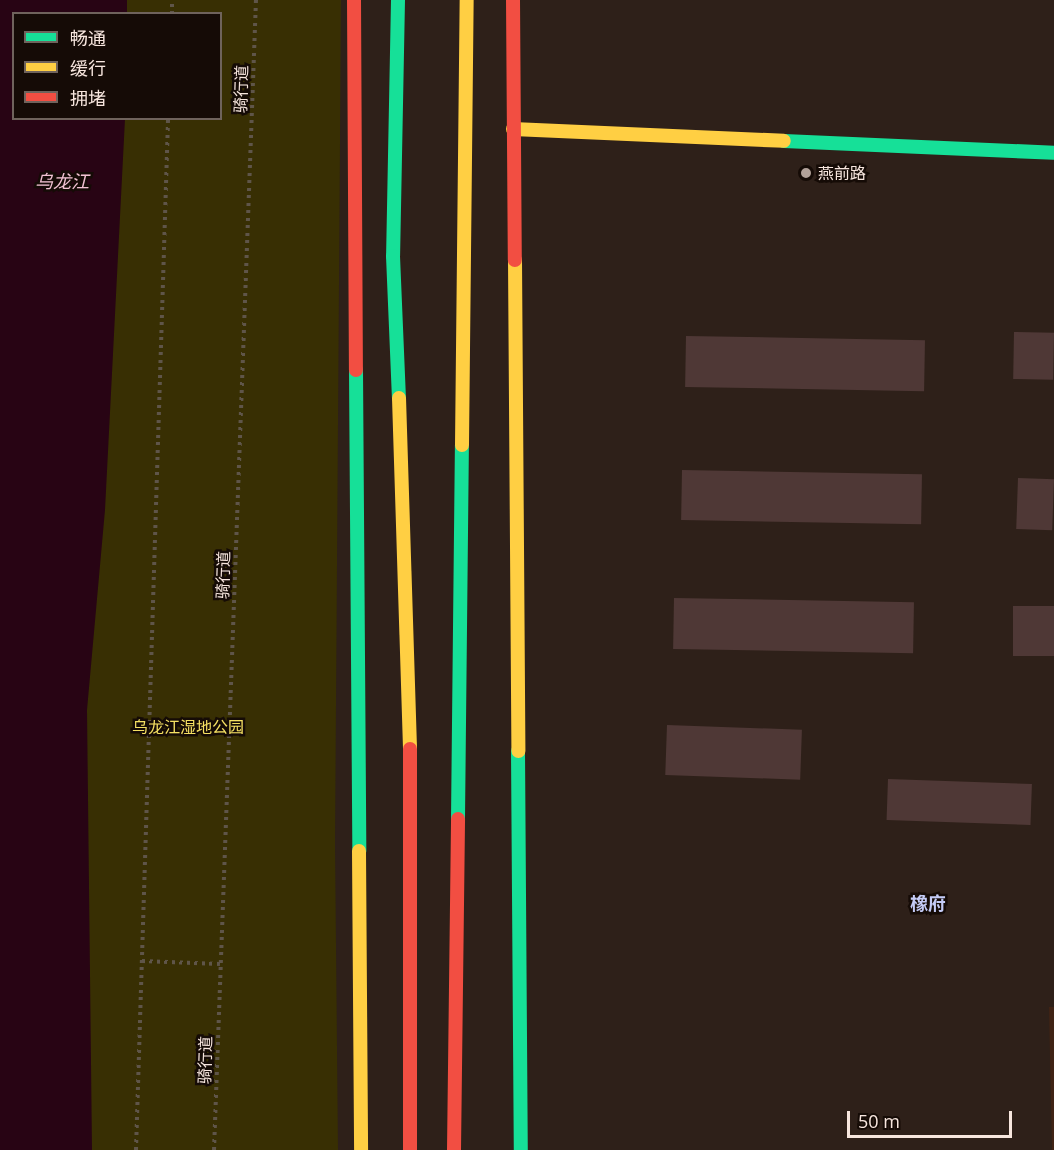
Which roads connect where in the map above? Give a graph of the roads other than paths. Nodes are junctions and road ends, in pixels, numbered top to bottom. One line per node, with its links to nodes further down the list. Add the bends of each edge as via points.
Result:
1 (354, 0): 9 (main road)
2 (388, 0): 6 (main road)
3 (398, 0): 6 (main road)
4 (467, 0): 11 (main road)
5 (513, 0): 7 (main road)
6 (396, 65): 10 (main road, via 393,256 410,633)
7 (513, 129): 8 (main road); 12 (main road)
8 (1054, 153)
9 (361, 1150)
10 (410, 1150)
11 (454, 1150)
12 (521, 1150)

